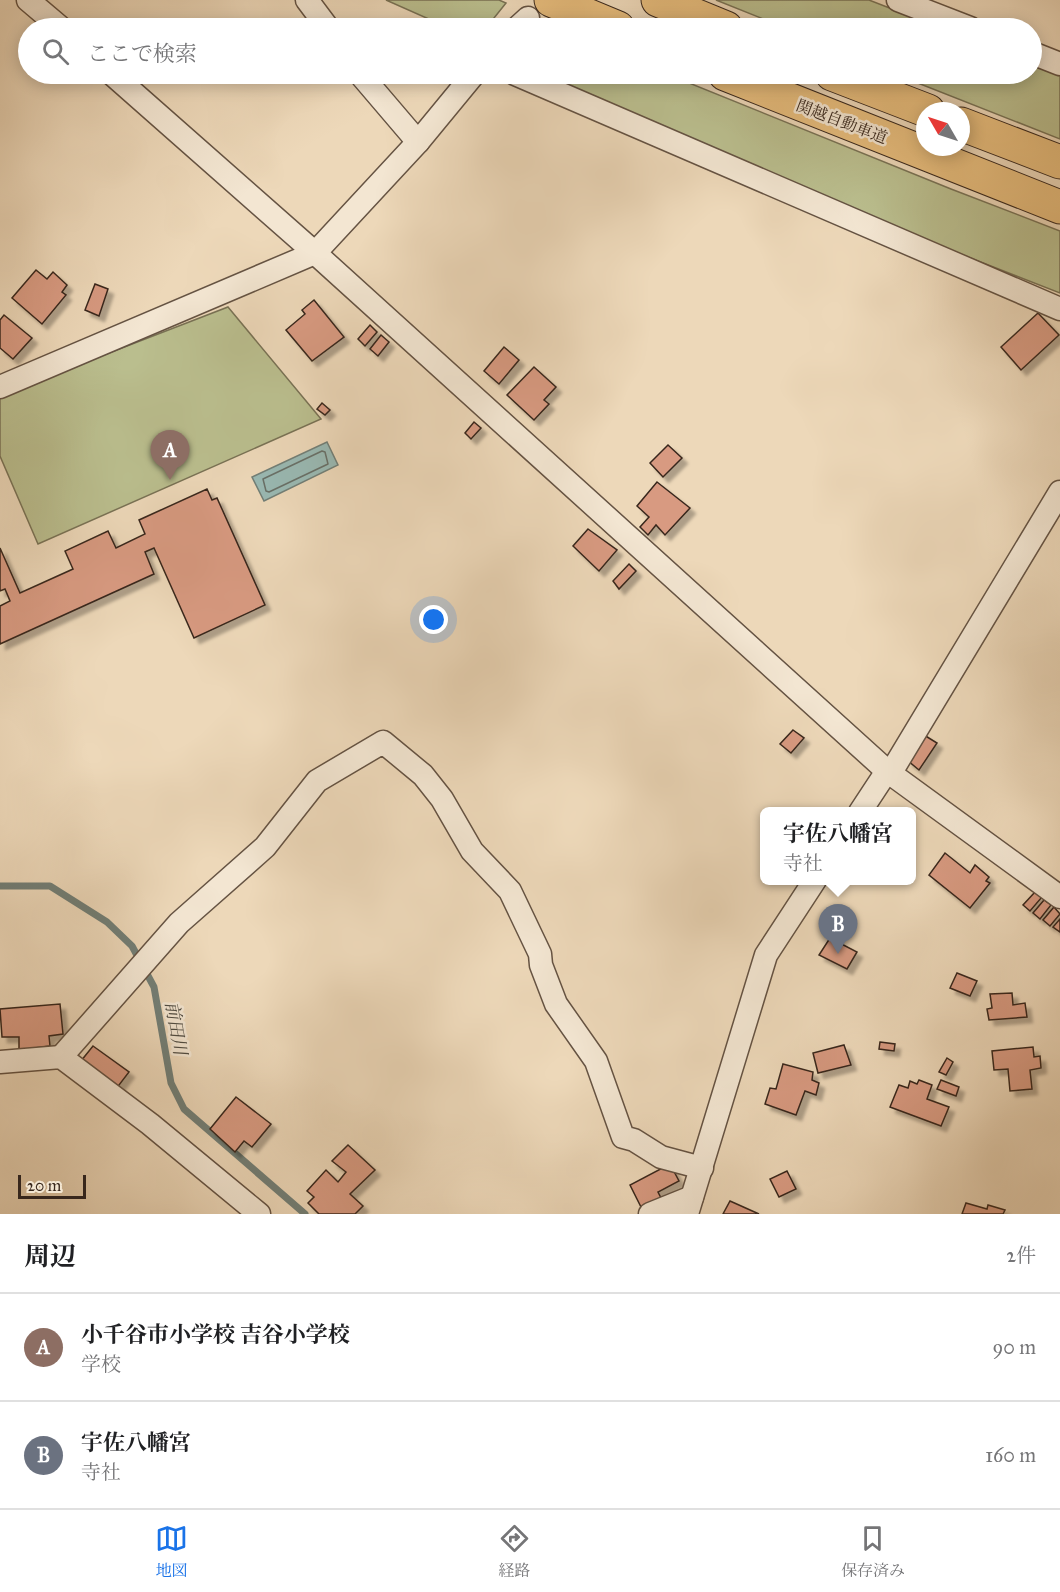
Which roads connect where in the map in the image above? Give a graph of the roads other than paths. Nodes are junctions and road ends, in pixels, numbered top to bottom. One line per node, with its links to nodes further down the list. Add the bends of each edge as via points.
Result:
1 (28, 0): 6 (street)
2 (307, 0): 7 (street)
3 (658, 0): 9 (highway)
4 (898, 0): 10 (street)
5 (532, 15): 8 (highway)
6 (49, 18)
7 (320, 18)
8 (552, 18)
9 (702, 18)
10 (944, 18)
11 (1042, 57): 12 (street)
12 (1060, 64)
13 (122, 84): 24 (street)
14 (369, 84): 21 (street)
15 (466, 84): 21 (street)
16 (538, 84): 25 (street)
17 (750, 84): 23 (highway, 関越自動車道)
18 (858, 84): 19 (highway)
19 (916, 106)
20 (970, 127): 22 (highway)
21 (418, 142): 24 (street)
22 (1060, 162)
23 (1060, 207)
24 (315, 253): 26 (street); 28 (street)
25 (1060, 309)
26 (0, 387)
27 (1060, 492): 28 (street)
28 (888, 773): 29 (street); 31 (street)
29 (864, 807)
30 (812, 885): 34 (street, via 766,955)
31 (1060, 897)
32 (61, 1057): 33 (street); 34 (street, via 179,923 265,847 317,781 383,742 423,775 472,851 510,891 540,954 556,1004 596,1061 623,1137 661,1157); 36 (street)
33 (0, 1062)
34 (702, 1168): 35 (street)
35 (689, 1205): 37 (street)
36 (259, 1214)
37 (650, 1214)

